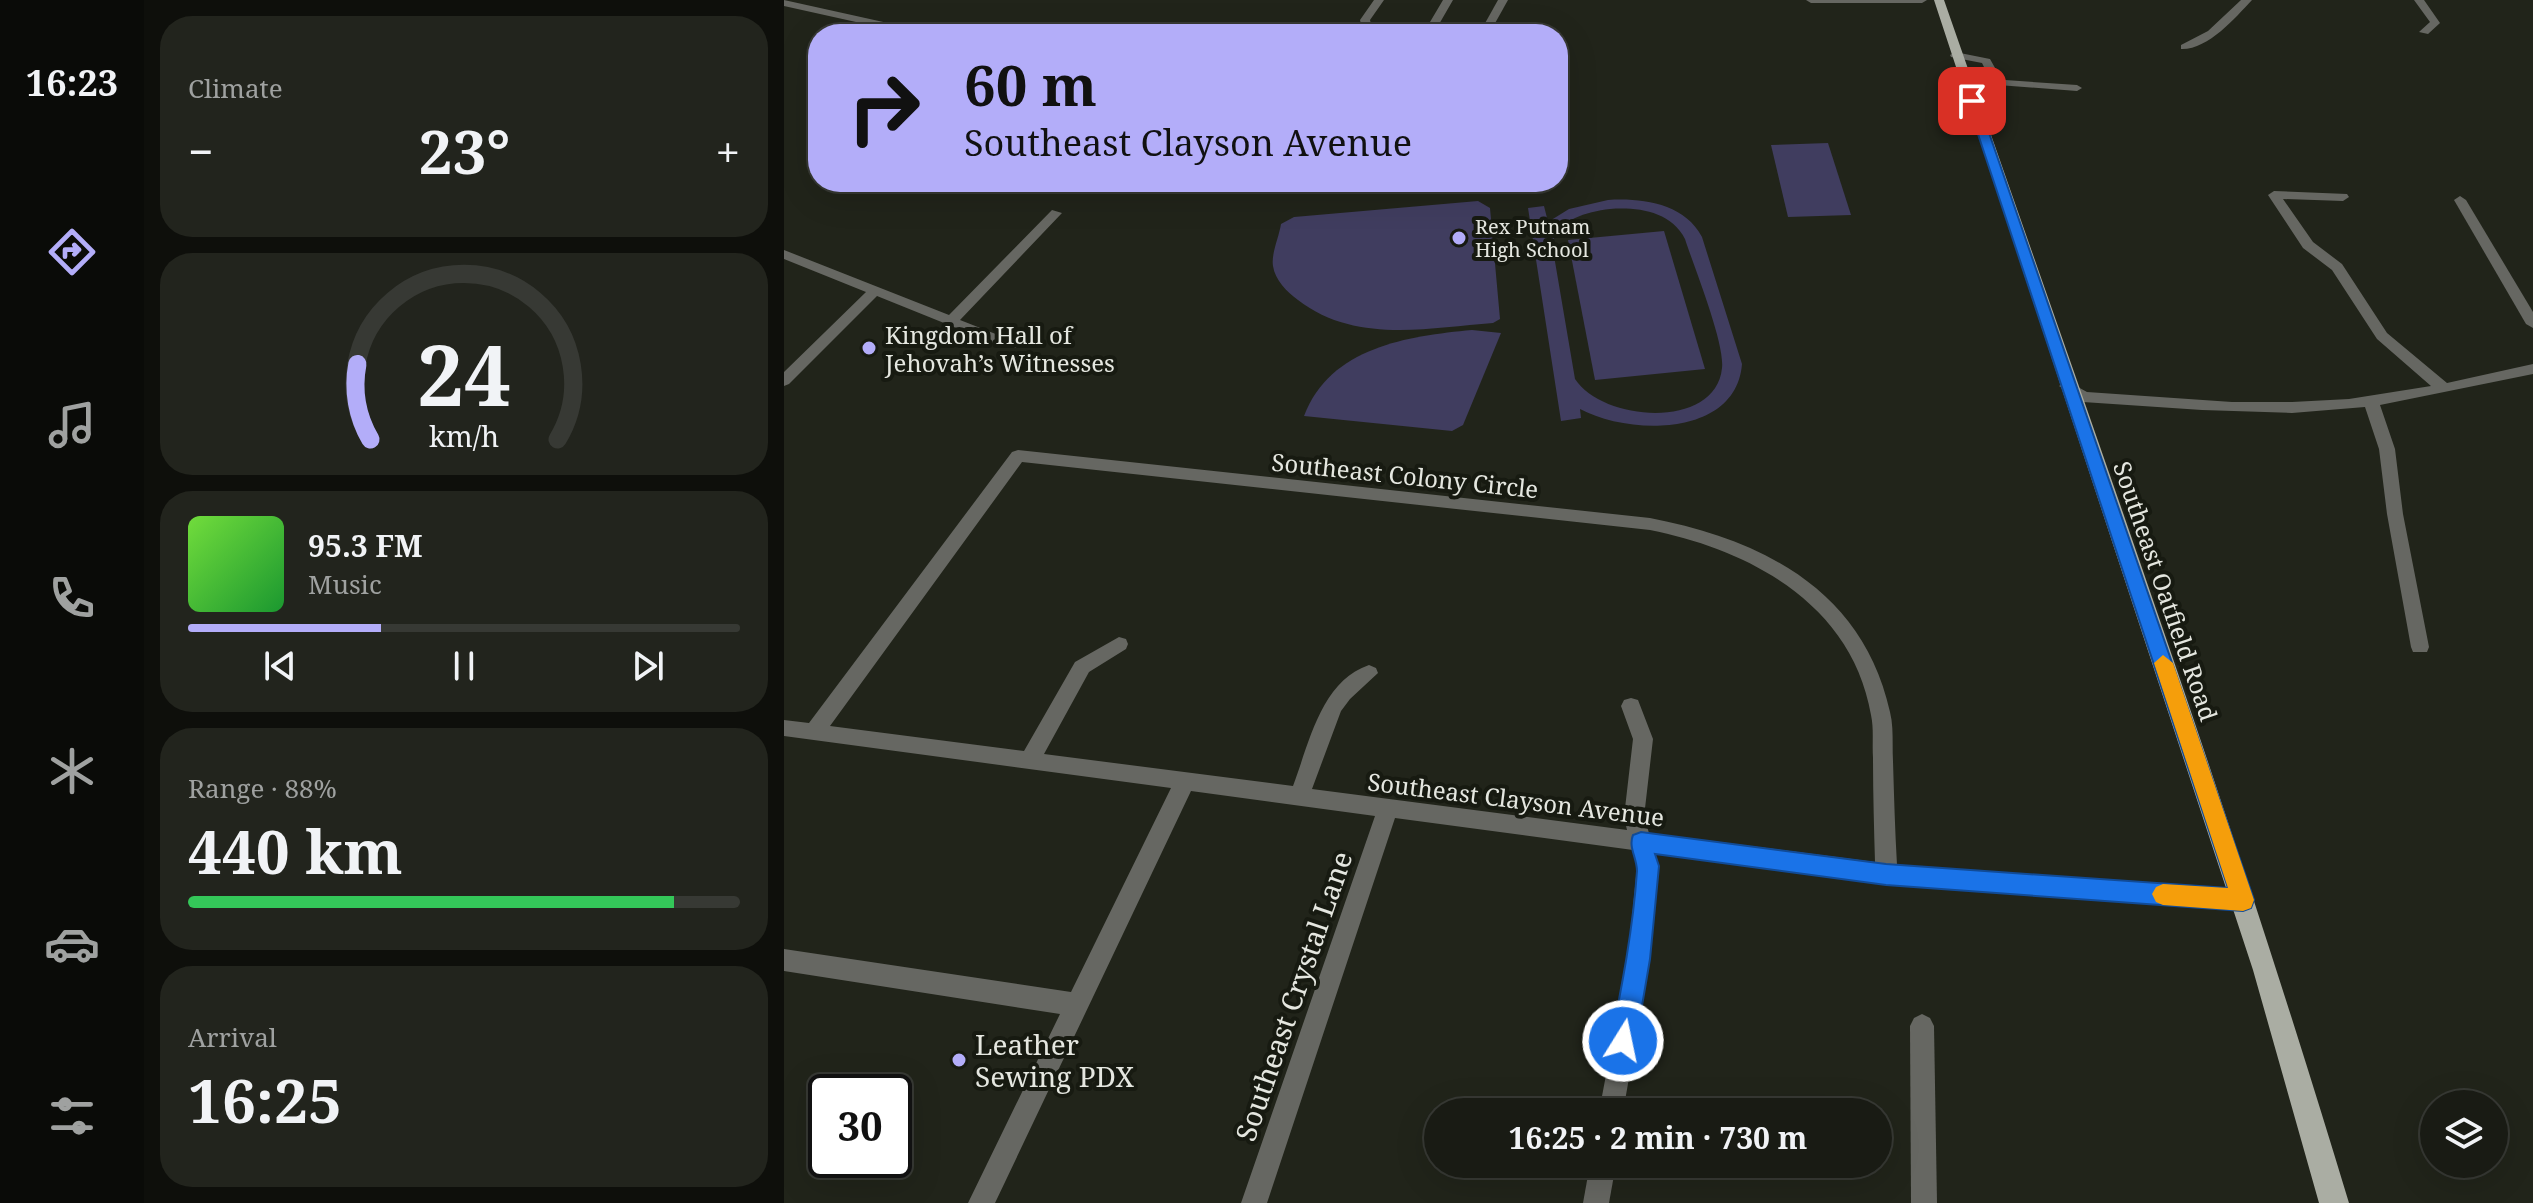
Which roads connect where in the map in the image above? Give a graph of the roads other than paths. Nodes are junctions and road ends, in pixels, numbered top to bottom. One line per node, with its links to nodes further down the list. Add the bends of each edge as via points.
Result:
1 (1379, 0): 11 (street)
2 (1448, 0): 12 (street)
3 (1503, 0): 13 (street)
4 (1811, 0): 5 (street)
5 (1922, 0)
6 (1939, 0): 16 (main road, Southeast Oatfield Road)
7 (2247, 0): 15 (street, via 2212,33)
8 (2419, 0): 14 (street, via 2435,23)
9 (784, 3): 10 (street)
10 (879, 24)
11 (1366, 24)
12 (1434, 24)
13 (1490, 24)
14 (2424, 32)
15 (2185, 47)
16 (1955, 55): 17 (street, via 1983,59 2002,83); 28 (main road, Southeast Oatfield Road)
17 (2077, 88)
18 (2343, 197): 29 (street, via 2274,195 2308,245 2337,267 2382,336)
19 (2460, 200): 24 (street)
20 (1056, 213): 23 (street)
21 (784, 254): 22 (street)
22 (875, 290): 23 (street); 27 (street)
23 (953, 319): 25 (street)
24 (2533, 324)
25 (1011, 345)
26 (2530, 373): 29 (street)
27 (784, 381)
28 (2067, 386): 30 (street, via 2083,397 2262,408); 43 (main road, Southeast Oatfield Road)
29 (2443, 388): 30 (street)
30 (2371, 401): 32 (street, via 2387,449)
31 (1119, 644): 37 (street, via 1082,667)
32 (2420, 647)
33 (1369, 673): 39 (street, via 1333,708)
34 (1631, 706): 41 (street, via 1643,739 1634,817)
35 (784, 728): 36 (street, Southeast Clayson Avenue)
36 (814, 732): 37 (street, Southeast Clayson Avenue); 42 (street, Southeast Colony Circle, via 1018,456 1650,524 1705,535 1757,555 1803,585 1847,634 1867,667 1881,713)
37 (1029, 761): 38 (street, Southeast Clayson Avenue)
38 (1185, 782): 39 (street, Southeast Clayson Avenue); 45 (street)
39 (1299, 797): 40 (street, Southeast Clayson Avenue)
40 (1388, 809): 41 (street, Southeast Clayson Avenue); 50 (street, Southeast Crystal Lane)
41 (1641, 842): 42 (street, Southeast Clayson Avenue); 47 (street, via 1648,866 1639,959)
42 (1886, 874): 43 (street, Southeast Clayson Avenue)
43 (2243, 900): 53 (main road, Southeast Oatfield Road)
44 (784, 960): 45 (street)
45 (1076, 1005): 49 (street)
46 (1922, 1026): 52 (street)
47 (1614, 1098)
48 (1600, 1178): 51 (street)
49 (981, 1203)
50 (1254, 1203)
51 (1596, 1203)
52 (1924, 1203)
53 (2334, 1203)

